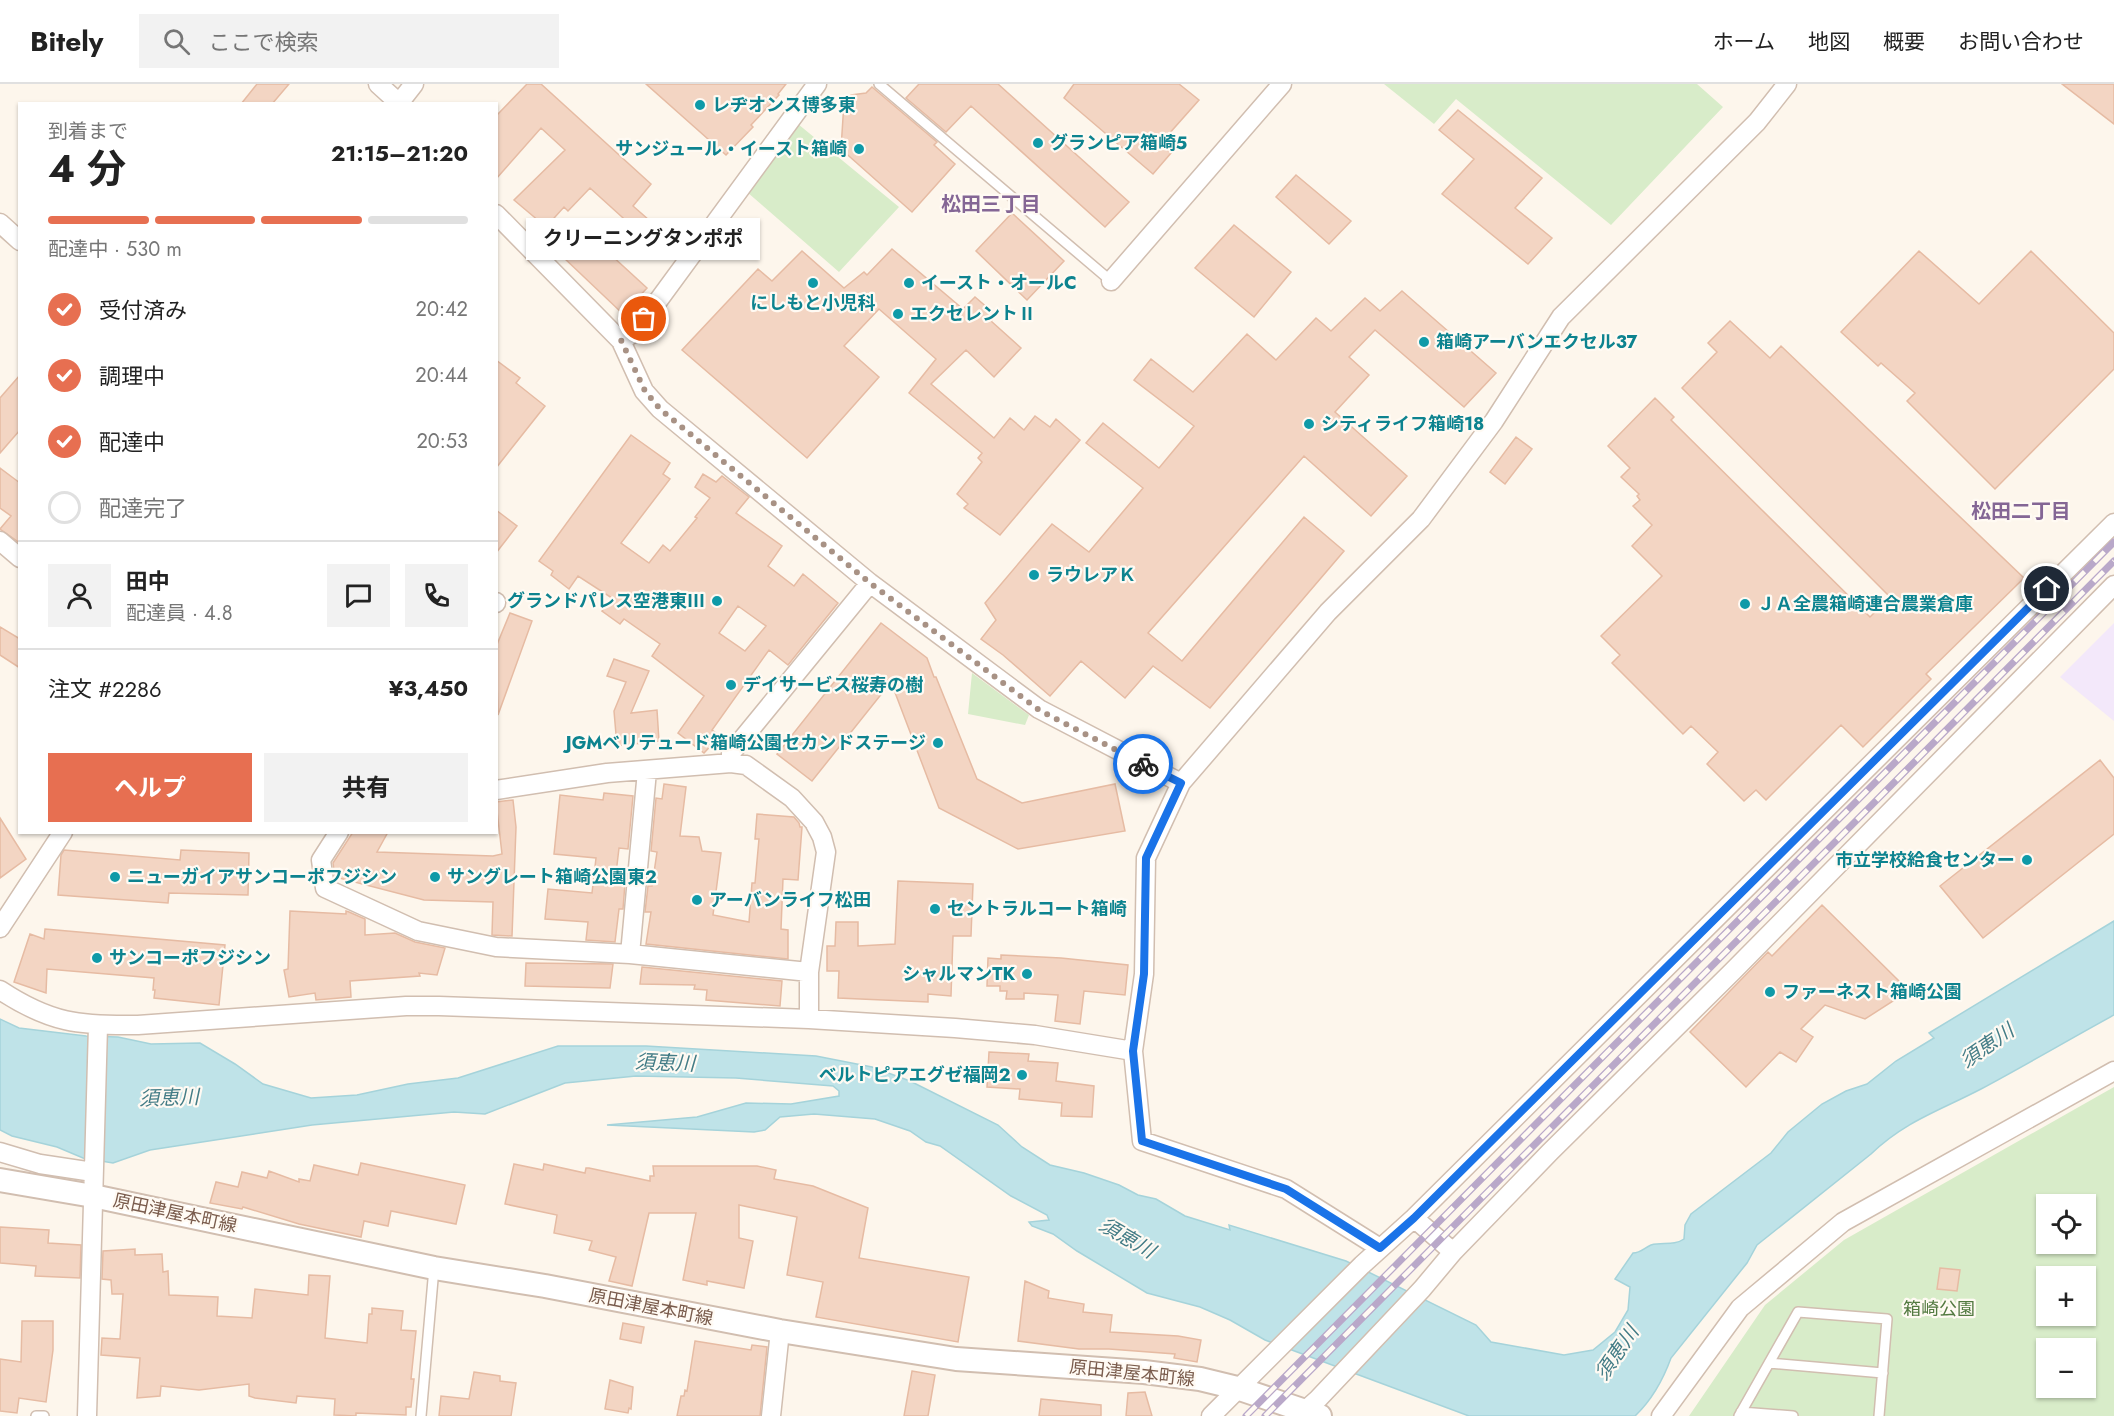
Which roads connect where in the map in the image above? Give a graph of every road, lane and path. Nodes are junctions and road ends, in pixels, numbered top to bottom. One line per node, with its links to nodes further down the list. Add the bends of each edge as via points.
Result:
1 (378, 84): 7 (street)
2 (414, 84): 8 (street)
3 (818, 84): 13 (street, via 655,305 633,333)
4 (879, 84): 12 (lane)
5 (1282, 84): 12 (street)
6 (1787, 84): 21 (street, via 1757,122 1562,317 1494,421 1421,519 1328,612)
7 (399, 102)
8 (401, 102)
9 (498, 216): 13 (street)
10 (0, 223): 11 (street)
11 (18, 239)
12 (1111, 281)
13 (621, 340): 17 (street, via 645,391 660,409)
14 (2114, 523): 37 (street)
15 (0, 541): 16 (street)
16 (18, 556)
17 (870, 583): 19 (street, via 731,753); 21 (street, via 1039,710)
18 (2114, 585): 39 (street)
19 (731, 764): 20 (street); 27 (street, via 746,765 792,798 822,837 826,852)
20 (647, 771): 22 (street); 26 (street)
21 (1181, 783): 31 (street, via 1146,858 1144,974)
22 (498, 790)
23 (62, 834): 25 (street)
24 (338, 834): 26 (street, via 321,860 325,888 418,931 496,947)
25 (0, 928)
26 (630, 954): 27 (street)
27 (809, 972): 29 (street)
28 (0, 990): 30 (street, via 25,1007)
29 (809, 1019): 30 (street, via 417,1006 138,1025); 31 (street, via 1035,1035)
30 (99, 1033): 34 (street)
31 (1133, 1051): 38 (street, via 1142,1141 1286,1189)
32 (2114, 1071): 53 (street, via 1843,1222 1740,1308)
33 (0, 1152): 34 (street, via 40,1164)
34 (93, 1172): 36 (street)
35 (0, 1180): 36 (street, 原田津屋本町線)
36 (93, 1196): 40 (street, 原田津屋本町線); 49 (street)
37 (1414, 1218): 38 (street); 39 (street)
38 (1380, 1248): 44 (street)
39 (1452, 1252): 45 (street)
40 (434, 1268): 41 (street, 原田津屋本町線); 50 (lane)
41 (780, 1331): 44 (street, 原田津屋本町線, via 956,1359); 51 (street)
42 (1769, 1363): 43 (lane); 43 (lane, via 1798,1312 1876,1318 1887,1320); 46 (lane)
43 (1883, 1373): 55 (lane)
44 (1245, 1381): 45 (street, 原田津屋本町線); 52 (street)
45 (1311, 1410)
46 (1740, 1414): 54 (lane)
47 (36, 1416): 48 (lane)
48 (44, 1416)
49 (87, 1416)
50 (421, 1416)
51 (771, 1416)
52 (1211, 1416)
53 (1661, 1416)
54 (1793, 1416)
55 (1880, 1416)

